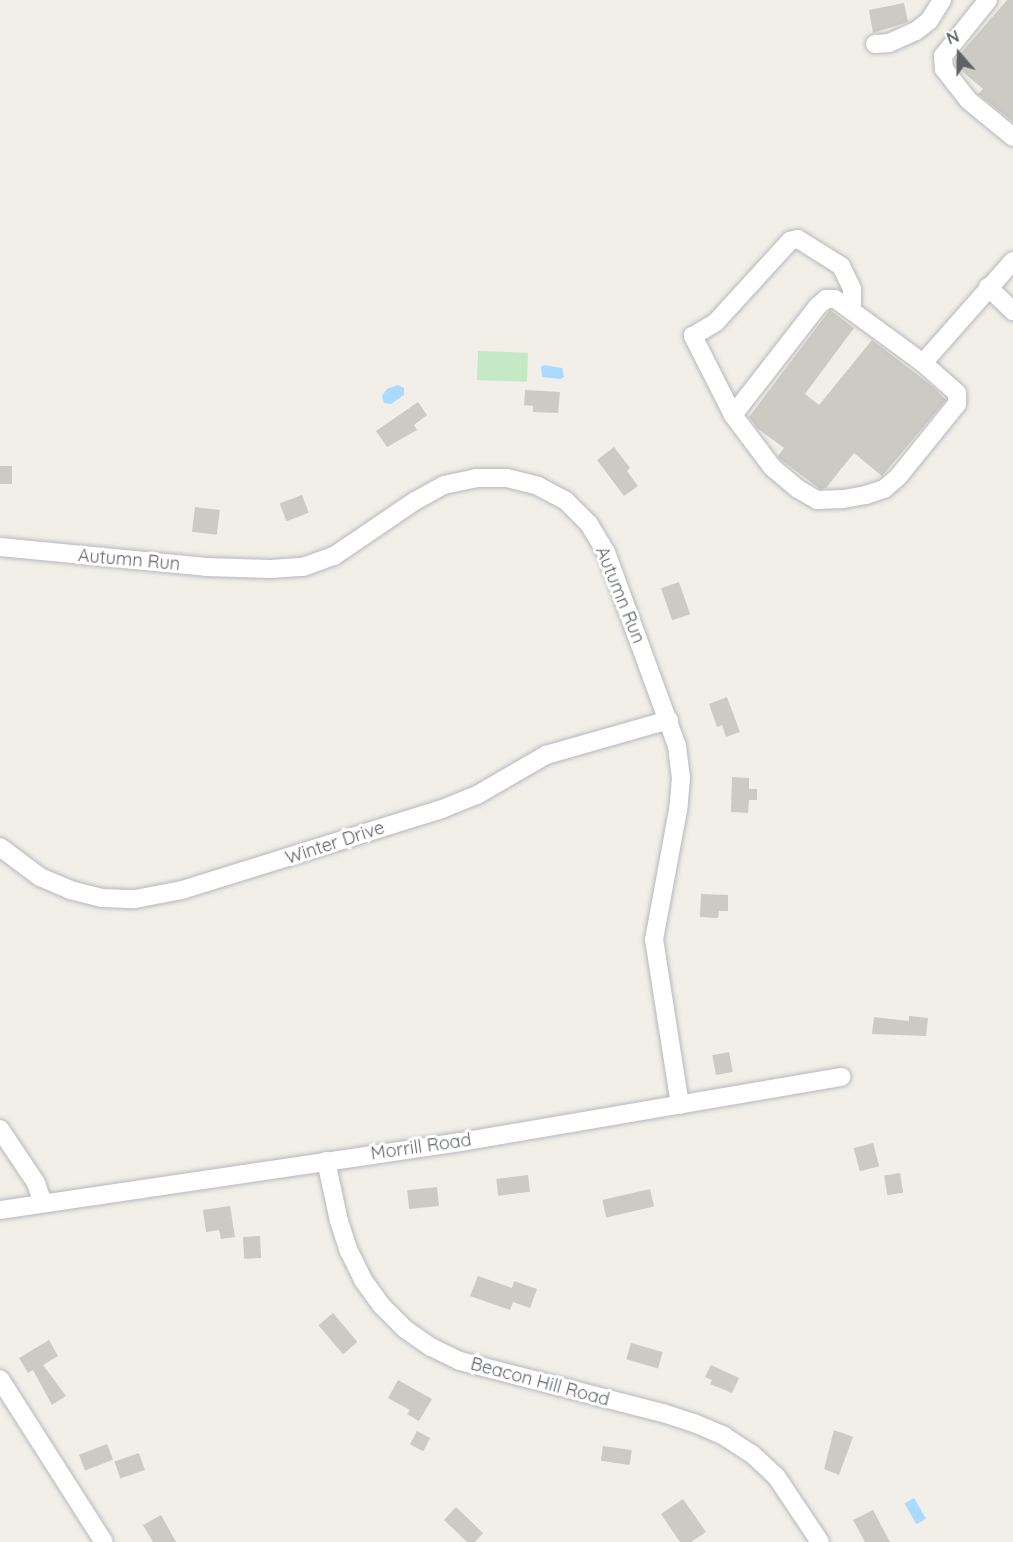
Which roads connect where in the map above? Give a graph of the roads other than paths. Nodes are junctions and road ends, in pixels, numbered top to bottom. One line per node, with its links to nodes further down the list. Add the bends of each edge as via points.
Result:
1 (942, 0): 3 (street, via 929,21 916,31 890,44)
2 (988, 0): 4 (street, via 944,56 944,69 968,100)
3 (875, 44)
4 (1013, 137)
5 (1013, 261): 6 (street)
6 (988, 287): 8 (street); 9 (street)
7 (852, 310): 9 (street); 10 (street, via 835,299 826,299 818,306); 10 (street, via 852,290 841,266 798,239 790,241 716,322 693,336)
8 (1013, 311)
9 (922, 363): 10 (street, via 957,393 957,404 898,477 884,489 866,495 817,500 798,489 772,467)
10 (733, 415)
11 (0, 547): 12 (street, Autumn Run, via 206,567 303,567 334,556 444,485 476,478 507,478 538,486 566,501 589,524 606,552)
12 (669, 720): 13 (street, Winter Drive, via 564,748 477,795 442,809 182,890 135,899 81,893 40,877); 15 (street, Autumn Run, via 681,778 654,939)
13 (0, 847)
14 (842, 1077): 15 (street, Morrill Road)
15 (680, 1105): 17 (street, Morrill Road)
16 (0, 1130): 18 (street, via 36,1183)
17 (326, 1161): 18 (street, Morrill Road); 22 (street, Beacon Hill Road, via 349,1251 363,1280 405,1329 460,1361 663,1413 724,1436 776,1476)
18 (43, 1203): 19 (street, Morrill Road)
19 (0, 1209)
20 (0, 1379): 21 (street)
21 (104, 1542)
22 (820, 1542)

